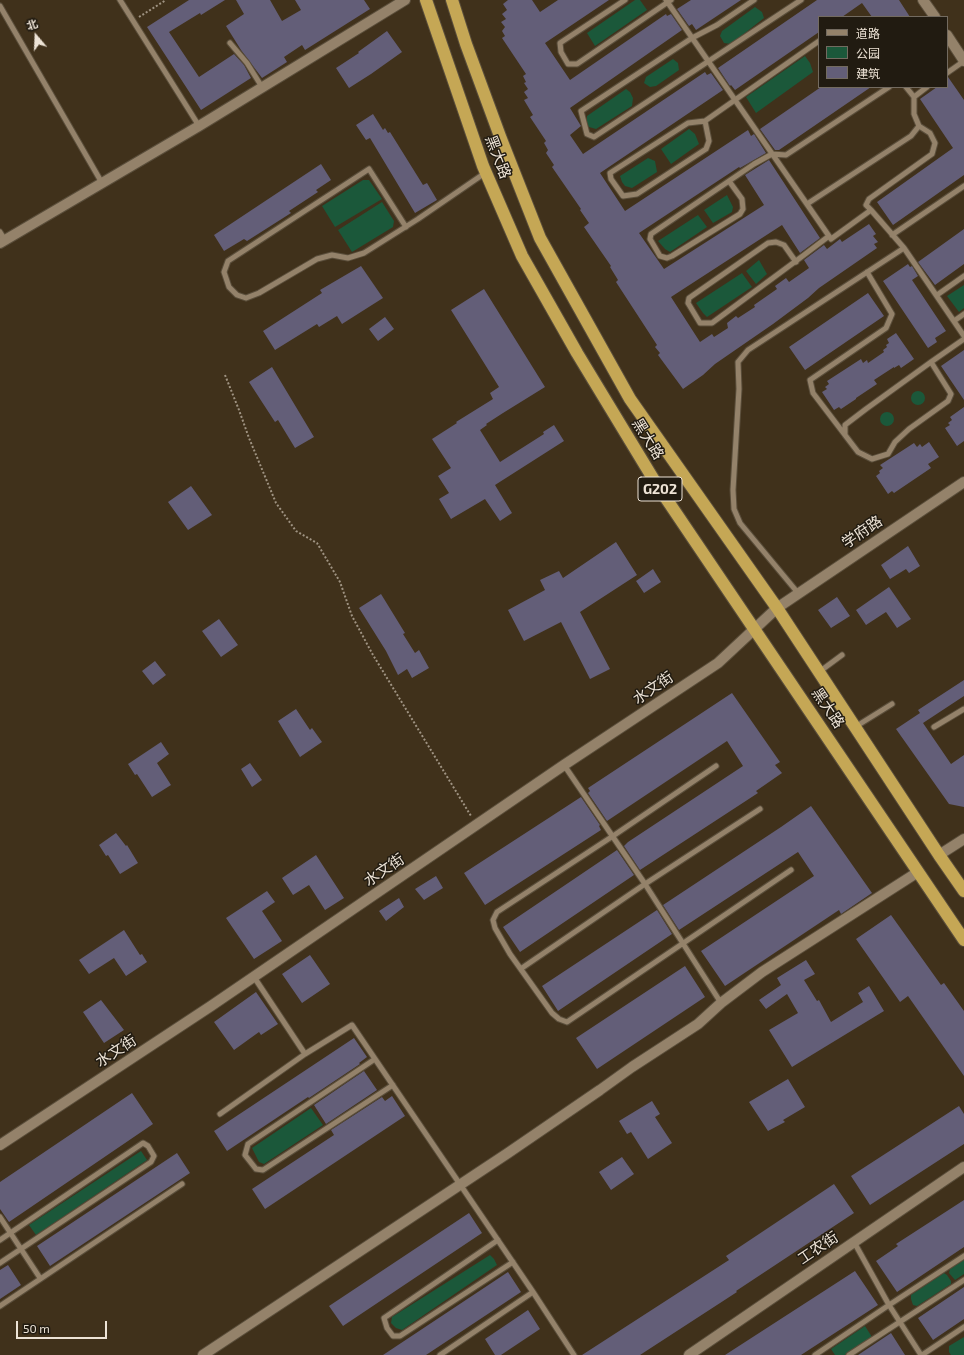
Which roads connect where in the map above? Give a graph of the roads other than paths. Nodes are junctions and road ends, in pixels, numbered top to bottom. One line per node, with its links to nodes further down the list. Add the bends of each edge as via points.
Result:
1 (120, 0): 26 (lane)
2 (405, 0): 19 (street)
3 (426, 0): 29 (highway, 黑大路 / G202)
4 (452, 0): 51 (highway, 黑大路 / G202, via 498,132 540,238 630,399)
5 (625, 0): 9 (lane, via 560,43 561,52 568,64 577,64)
6 (754, 0): 13 (lane)
7 (801, 0): 17 (lane)
8 (924, 0): 11 (street)
9 (668, 1): 13 (lane)
10 (0, 6): 31 (lane)
11 (934, 16)
12 (948, 36): 16 (street)
13 (692, 38): 17 (lane); 17 (lane, via 581,111 587,134 594,137)
14 (818, 42): 24 (lane)
15 (230, 43): 19 (lane, via 247,62)
16 (962, 54): 18 (lane)
17 (709, 62): 24 (lane)
18 (948, 72)
19 (262, 87): 26 (street)
20 (887, 88): 28 (lane, via 786,155)
21 (907, 88): 23 (lane)
22 (926, 88): 23 (lane)
23 (914, 97): 27 (lane, via 914,114)
24 (735, 100): 25 (lane); 28 (lane)
25 (704, 121): 25 (lane, via 688,123 610,173 611,179 623,196 637,194 706,149 709,141)
26 (199, 126): 31 (street)
27 (918, 126): 33 (lane, via 912,136); 34 (lane, via 930,133 935,143 932,154 869,199 866,205)
28 (772, 154): 30 (lane); 33 (lane)
29 (486, 173): 35 (lane); 52 (highway, 黑大路 / G202, via 522,256 576,353 657,485)
30 (729, 181): 30 (lane, via 651,234 650,239 660,256 672,256 740,214 743,209 742,199)
31 (102, 183): 38 (street)
32 (964, 186): 36 (lane)
33 (807, 204): 37 (lane)
34 (871, 210): 36 (lane); 37 (lane, via 831,239)
35 (406, 226): 35 (lane, via 364,253 348,258 332,255 317,259 259,294 246,298 237,295 229,286 224,272 228,260 369,169)
36 (892, 235): 39 (lane)
37 (829, 236): 40 (lane)
38 (2, 238)
39 (904, 248): 41 (lane); 43 (lane)
40 (796, 262): 40 (lane, via 712,323 700,323 688,303 689,298 768,243 784,245)
41 (867, 272): 48 (lane, via 892,314 886,328 810,380 813,393); 50 (lane, via 748,350 738,362 734,509 740,523)
42 (964, 276): 43 (lane)
43 (937, 295): 45 (lane)
44 (964, 314): 45 (lane)
45 (954, 321): 46 (lane)
46 (964, 337): 47 (lane)
47 (931, 362): 48 (lane, via 845,425); 48 (lane, via 951,394 948,402 909,429 895,442 888,454 872,459 858,452)
48 (845, 434)
49 (964, 482): 50 (street, 学府路)
50 (798, 593): 51 (street, 学府路)
51 (777, 608): 52 (street, 水文街); 54 (highway, 黑大路 / G202)
52 (756, 629): 59 (street, 水文街, via 718,663); 66 (highway, 黑大路 / G202)
53 (842, 655): 54 (lane)
54 (819, 672): 57 (highway, 黑大路 / G202)
55 (892, 704): 57 (lane)
56 (964, 709): 58 (lane)
57 (855, 726): 64 (highway, 黑大路 / G202)
58 (934, 727)
59 (564, 765): 62 (lane); 72 (street, 水文街)
60 (716, 766): 62 (lane)
61 (760, 809): 67 (lane)
62 (613, 836): 67 (lane); 71 (lane, via 496,912 493,920 495,928 510,954)
63 (964, 839): 64 (street)
64 (939, 856): 68 (highway, 黑大路 / G202)
65 (791, 870): 70 (lane)
66 (918, 872): 69 (highway, 黑大路 / G202); 73 (street, via 762,972)
67 (645, 884): 70 (lane); 71 (lane)
68 (964, 891)
69 (964, 940)
70 (682, 944): 71 (lane, via 567,1022 552,1013); 73 (lane)
71 (522, 968)
72 (254, 977): 74 (lane); 78 (street, 水文街)
73 (721, 1003): 81 (street, via 698,1024)
74 (305, 1054): 75 (lane, via 352,1025); 77 (lane)
75 (375, 1059): 76 (lane); 76 (lane, via 248,1144 245,1155 256,1169 263,1170)
76 (393, 1085): 81 (lane)
77 (220, 1114)
78 (0, 1145)
79 (964, 1167): 86 (street, 工农街)
80 (182, 1184): 91 (lane)
81 (460, 1184): 85 (lane); 98 (street)
82 (0, 1217): 83 (lane)
83 (11, 1233): 84 (lane); 87 (lane); 87 (lane, via 143,1143 148,1146 154,1156 151,1162)
84 (0, 1240)
85 (498, 1240): 89 (lane); 89 (lane, via 384,1318 387,1328 393,1336 400,1336)
86 (854, 1242): 94 (lane); 101 (street, 工农街)
87 (21, 1249): 90 (lane); 91 (lane)
88 (964, 1256): 94 (lane)
89 (513, 1262): 93 (lane)
90 (0, 1263)
91 (40, 1278): 95 (lane)
92 (964, 1280): 96 (lane)
93 (533, 1292): 99 (lane); 100 (lane)
94 (889, 1305): 96 (lane); 102 (lane)
95 (0, 1306)
96 (900, 1322): 103 (lane); 104 (lane)
97 (964, 1327): 104 (lane)
98 (203, 1355)
99 (440, 1355)
100 (574, 1355)
101 (689, 1355)
102 (815, 1355)
103 (848, 1355)
104 (921, 1355)

